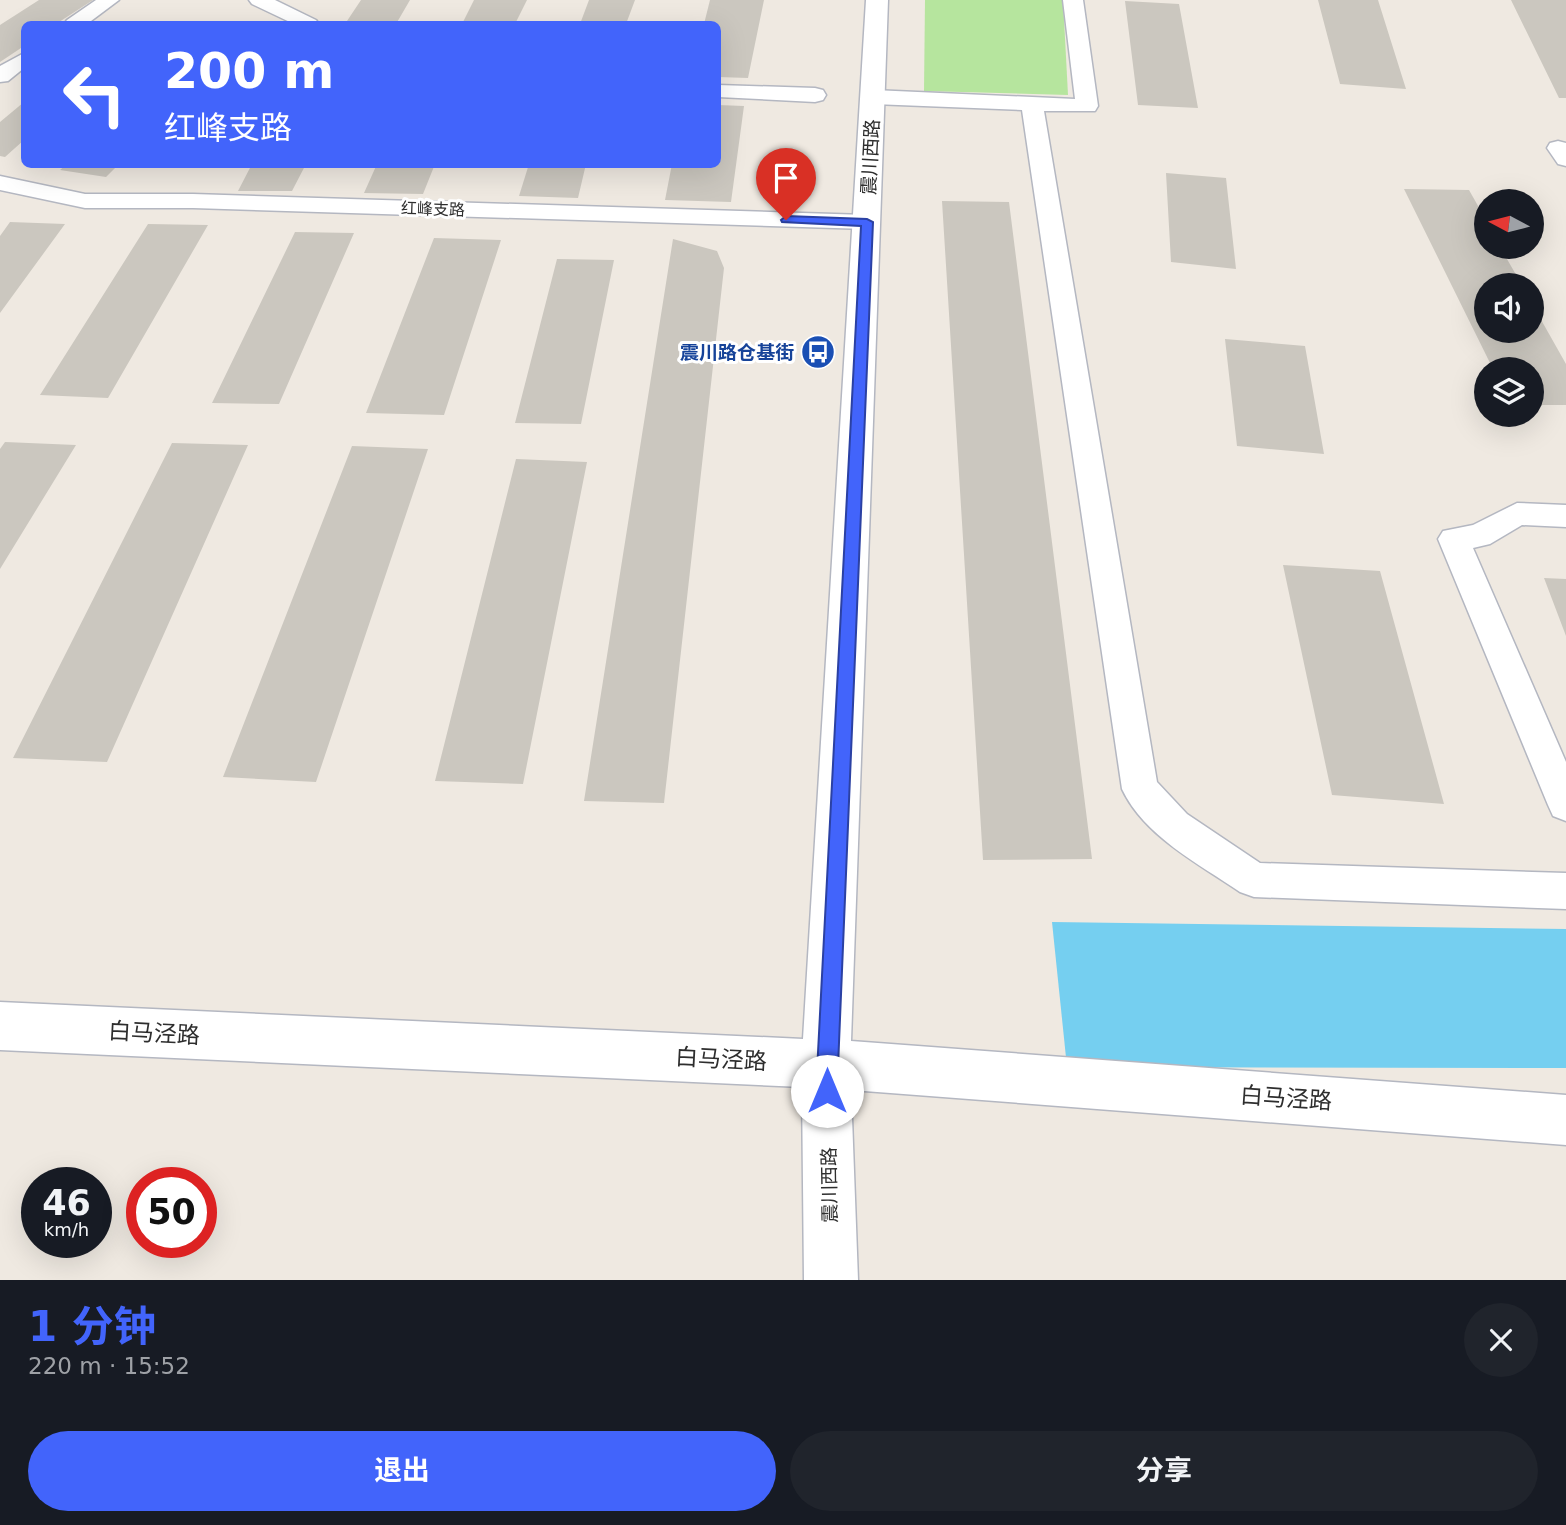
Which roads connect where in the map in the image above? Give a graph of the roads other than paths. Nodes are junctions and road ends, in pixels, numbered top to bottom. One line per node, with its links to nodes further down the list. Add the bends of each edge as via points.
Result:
1 (109, 0): 5 (street)
2 (259, 0): 6 (street)
3 (877, 0): 11 (street, 震川西路)
4 (1073, 0): 12 (street, via 1087,106)
5 (78, 21)
6 (303, 21)
7 (21, 61): 8 (street)
8 (0, 76)
9 (721, 91): 10 (street)
10 (815, 95)
11 (873, 97): 12 (street); 14 (street, 震川西路)
12 (1032, 104): 17 (street, via 1140,789 1174,826 1254,880)
13 (0, 183): 14 (street, 红峰支路, via 85,201)
14 (867, 222): 19 (street, 震川西路)
15 (1566, 516): 16 (street, via 1517,514 1479,536 1454,539)
16 (1566, 805)
17 (1566, 891)
18 (0, 1026): 19 (street, 白马泾路)
19 (826, 1064): 20 (street, 白马泾路); 21 (street, 震川西路)
20 (1566, 1120)
21 (831, 1280)

